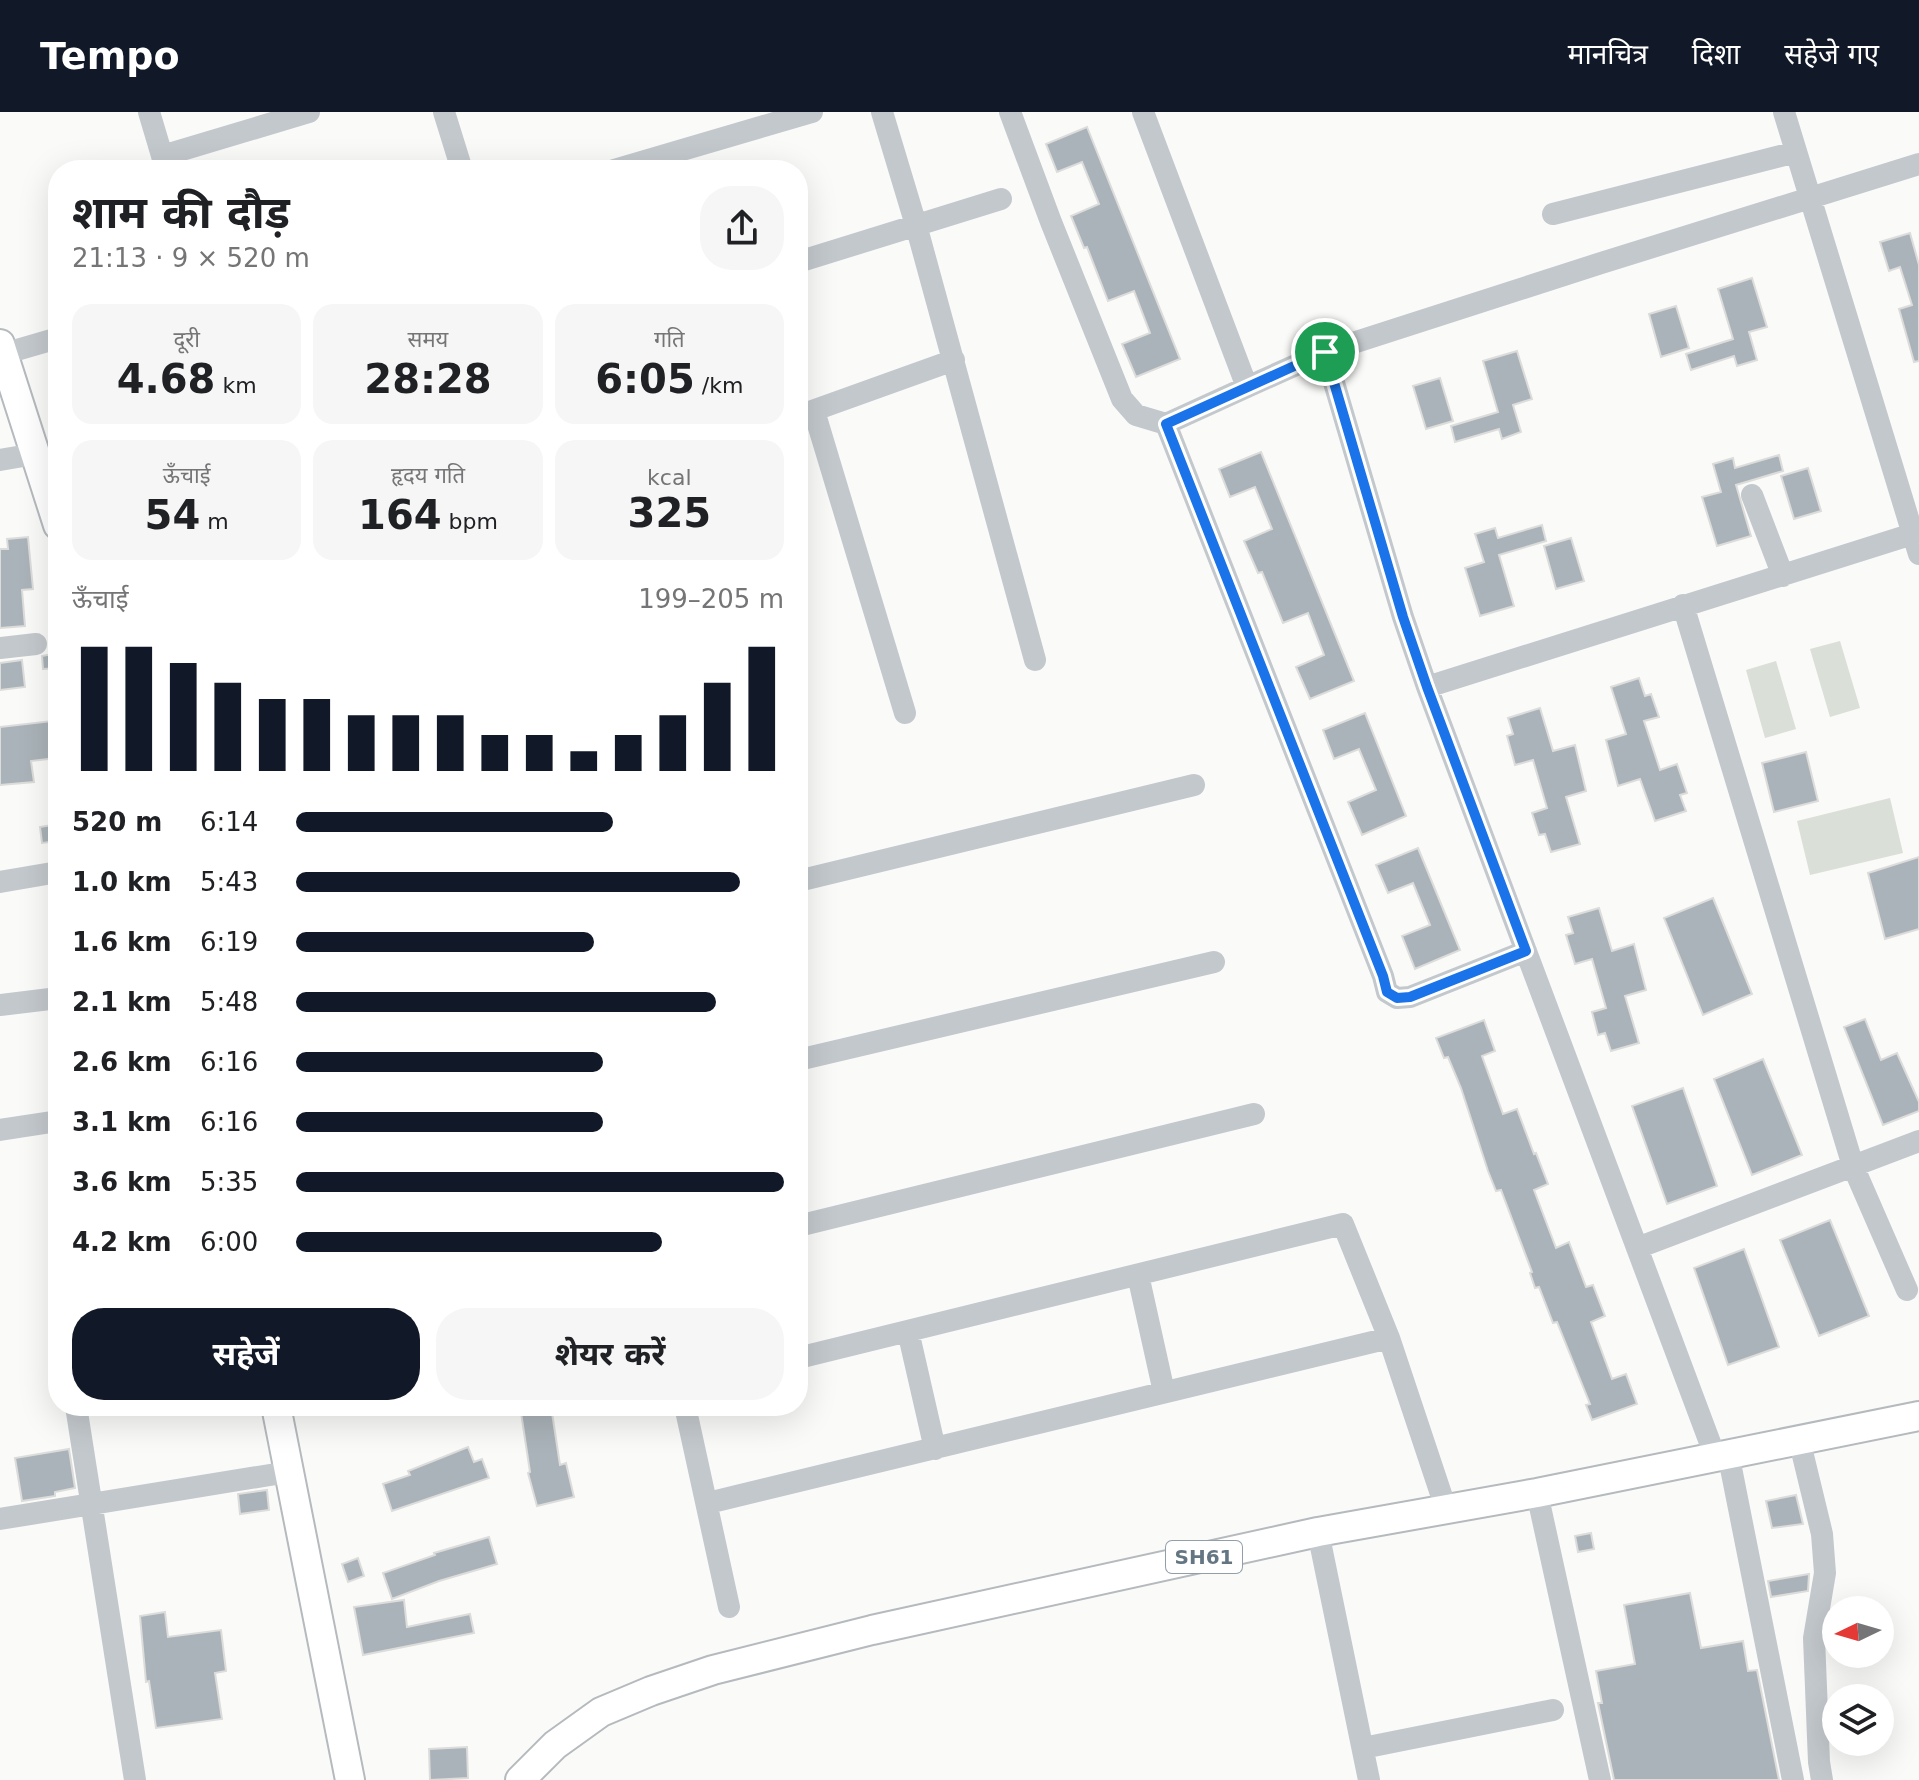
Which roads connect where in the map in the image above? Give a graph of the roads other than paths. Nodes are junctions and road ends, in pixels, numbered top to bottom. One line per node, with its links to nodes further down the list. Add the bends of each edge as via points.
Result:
1 (149, 112): 10 (street)
2 (309, 112): 11 (street)
3 (444, 112): 12 (street)
4 (812, 112): 13 (street)
5 (882, 112): 18 (street)
6 (1010, 112): 27 (street, via 1122,399 1136,415)
7 (1143, 112): 24 (street)
8 (1784, 112): 9 (street)
9 (1796, 152): 15 (street); 17 (street)
10 (163, 160)
11 (173, 160)
12 (459, 160)
13 (648, 160)
14 (1919, 164): 15 (street)
15 (1810, 198): 22 (street); 32 (street)
16 (1001, 199): 18 (street)
17 (1553, 214)
18 (916, 225): 19 (street); 23 (street)
19 (808, 259)
20 (48, 340): 21 (street)
21 (2, 349): 28 (main road)
22 (1325, 352): 24 (street); 38 (street)
23 (954, 360): 25 (street); 37 (street)
24 (1247, 387): 27 (street)
25 (808, 412)
26 (808, 419): 39 (street)
27 (1166, 424): 44 (street, via 1387,992 1410,997)
28 (35, 454): 29 (street); 30 (main road)
29 (0, 460)
30 (48, 494)
31 (1752, 495): 33 (street)
32 (1917, 540): 33 (street)
33 (1783, 576): 34 (street)
34 (1683, 605): 38 (street); 53 (street)
35 (36, 644): 36 (street)
36 (0, 648)
37 (1035, 660)
38 (1427, 687): 44 (street)
39 (905, 713)
40 (1194, 785): 42 (street)
41 (48, 874): 43 (street)
42 (808, 879)
43 (0, 882)
44 (1526, 951): 55 (street)
45 (1214, 962): 48 (street)
46 (48, 999): 47 (street)
47 (0, 1005)
48 (808, 1058)
49 (1254, 1114): 54 (street)
50 (48, 1123): 51 (street)
51 (0, 1130)
52 (1919, 1141): 53 (street)
53 (1853, 1166): 55 (street); 57 (street)
54 (808, 1224)
55 (1637, 1248): 68 (street)
56 (1138, 1275): 58 (street); 59 (street, via 1343,1224); 61 (street)
57 (1907, 1290)
58 (908, 1331): 60 (street); 67 (street)
59 (1389, 1338): 61 (street); 73 (street)
60 (808, 1356)
61 (1164, 1392): 67 (street)
62 (78, 1416): 72 (street)
63 (278, 1416): 69 (main road)
64 (687, 1416): 71 (street)
65 (1919, 1416): 66 (main road, SH61)
66 (1799, 1439): 68 (main road, SH61); 85 (street, via 1822,1534 1825,1573 1814,1638)
67 (935, 1449): 71 (street)
68 (1721, 1455): 70 (main road, SH61); 84 (street)
69 (288, 1472): 72 (street); 80 (main road)
70 (1537, 1493): 73 (main road, SH61); 83 (street)
71 (708, 1503): 76 (street)
72 (91, 1504): 74 (street); 79 (street)
73 (1446, 1509): 75 (main road, SH61)
74 (0, 1519)
75 (1318, 1532): 78 (street); 81 (main road, SH61, via 713,1670 601,1712 555,1745)
76 (729, 1607)
77 (1553, 1710): 78 (street)
78 (1363, 1748): 82 (street)
79 (135, 1780)
80 (350, 1780)
81 (520, 1780)
82 (1369, 1780)
83 (1600, 1780)
84 (1793, 1780)
85 (1822, 1780)

